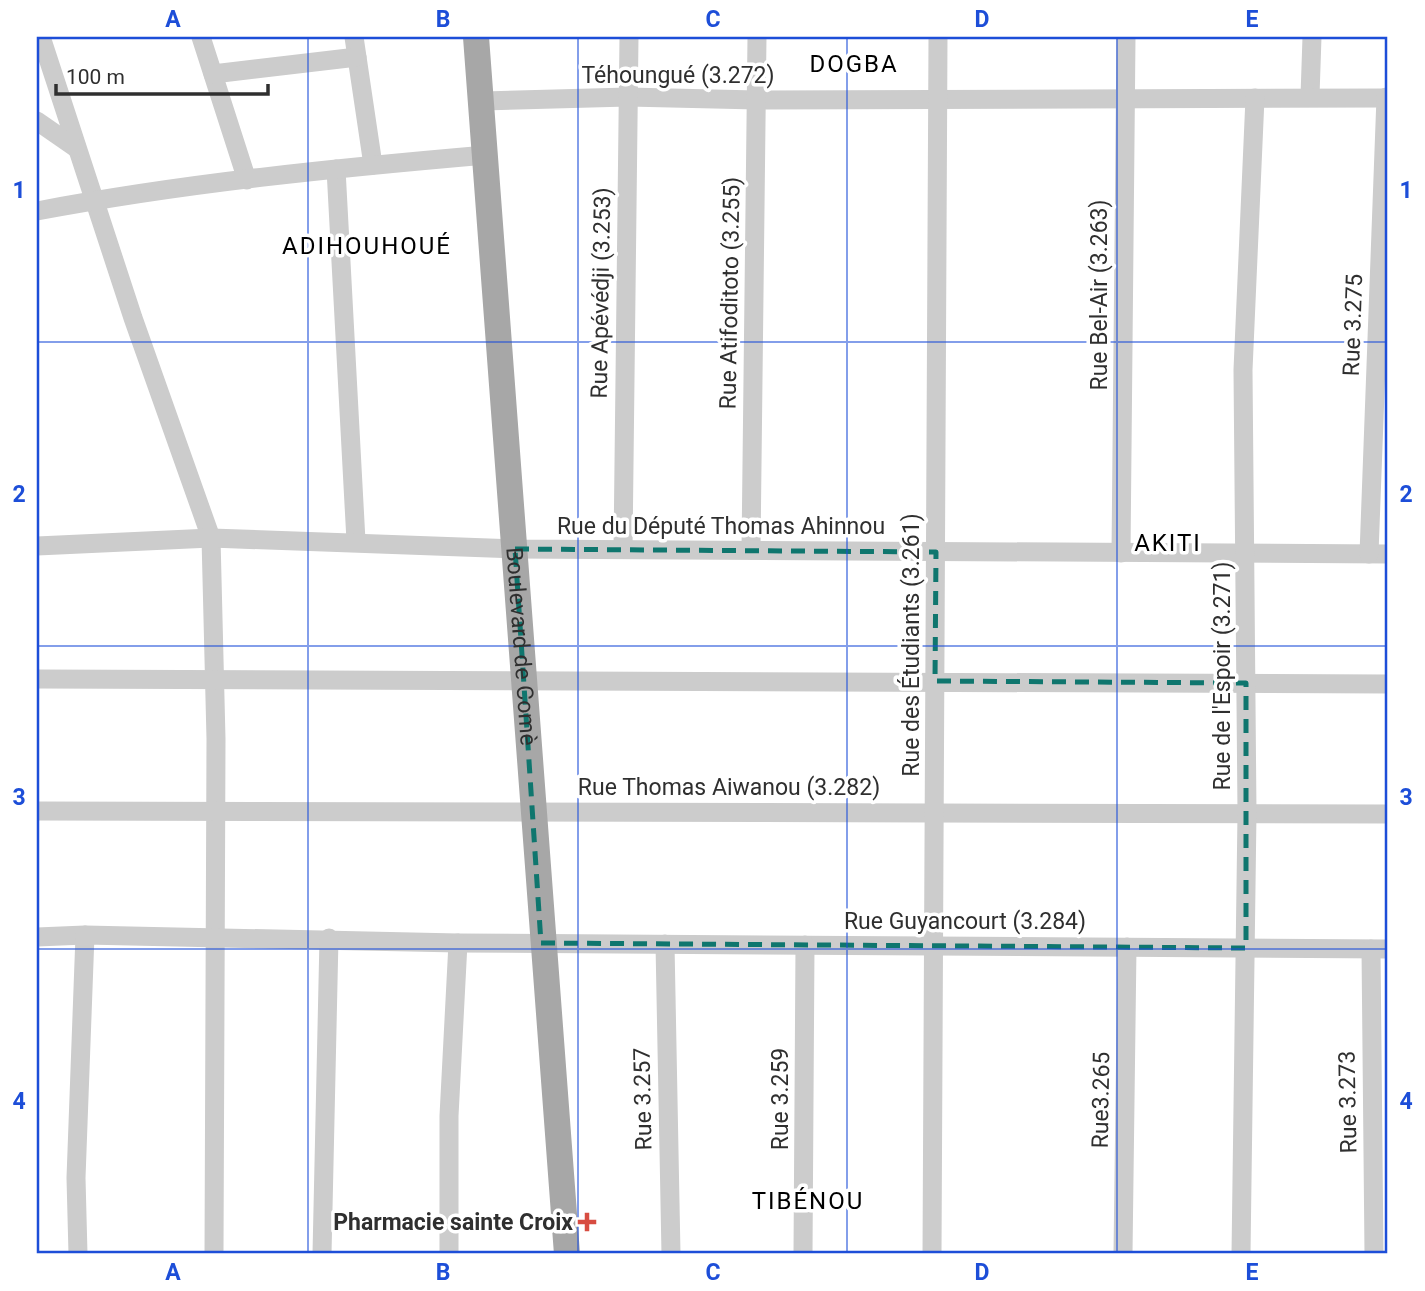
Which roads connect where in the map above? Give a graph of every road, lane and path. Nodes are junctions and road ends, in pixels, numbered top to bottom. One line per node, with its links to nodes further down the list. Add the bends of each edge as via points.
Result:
1 (41, 37): 21 (street)
2 (201, 37): 11 (street)
3 (354, 37): 10 (street)
4 (476, 37): 19 (main road, Boulevard de Comè)
5 (629, 37): 13 (street, Rue Apévédji (3.253))
6 (757, 37): 18 (street, Rue Atifoditoto (3.255))
7 (938, 37): 17 (street, Rue des Étudiants (3.261))
8 (1126, 37): 15 (street, Rue Bel-Air (3.263))
9 (1312, 37): 12 (street)
10 (357, 57): 11 (street); 23 (street)
11 (213, 74): 25 (street)
12 (1310, 96): 14 (street, Téhoungué (3.272)); 16 (street, Téhoungué (3.272))
13 (628, 97): 18 (street, Téhoungué (3.272)); 19 (street, Téhoungué (3.272)); 32 (street, Rue Apévédji (3.253))
14 (1387, 97): 37 (street, Rue 3.275)
15 (1125, 98): 16 (street, Téhoungué (3.272)); 17 (street, Téhoungué (3.272)); 35 (street, Rue Bel-Air (3.263))
16 (1255, 98): 36 (street, Rue de l'Espoir (3.271), via 1243,370)
17 (938, 99): 18 (street, Téhoungué (3.272)); 34 (street, Rue des Étudiants (3.261))
18 (757, 100): 33 (street, Rue Atifoditoto (3.255))
19 (483, 101): 22 (main road, Boulevard de Comè)
20 (37, 121): 21 (street)
21 (76, 148): 26 (street)
22 (486, 155): 23 (street); 31 (main road, Boulevard de Comè)
23 (373, 164): 24 (street)
24 (336, 169): 25 (street); 29 (street)
25 (247, 180): 26 (street)
26 (93, 200): 27 (street); 28 (street)
27 (37, 211)
28 (211, 538): 29 (street, Rue du Député Thomas Ahinnou); 30 (street, Rue du Député Thomas Ahinnou); 38 (street)
29 (356, 541): 31 (street, Rue du Député Thomas Ahinnou)
30 (37, 546)
31 (515, 549): 32 (street, Rue du Député Thomas Ahinnou); 40 (main road, Boulevard de Comè)
32 (623, 549): 33 (street, Rue du Député Thomas Ahinnou)
33 (751, 550): 34 (street, Rue du Député Thomas Ahinnou)
34 (936, 552): 35 (street, Rue du Député Thomas Ahinnou); 41 (street, Rue des Étudiants (3.261))
35 (1121, 553): 36 (street, Rue du Député Thomas Ahinnou)
36 (1245, 554): 37 (street, Rue du Député Thomas Ahinnou); 42 (street, Rue de l'Espoir (3.271))
37 (1379, 554)
38 (213, 677): 39 (street); 40 (street); 44 (street)
39 (37, 679)
40 (522, 680): 41 (street); 46 (main road, Boulevard de Comè)
41 (935, 681): 42 (street); 47 (street, Rue des Étudiants (3.261))
42 (1246, 683): 43 (street); 48 (street, Rue de l'Espoir (3.271))
43 (1388, 684)
44 (216, 810): 45 (street, Rue Thomas Aiwanou (3.282)); 46 (street, Rue Thomas Aiwanou (3.282)); 52 (street)
45 (37, 811)
46 (532, 811): 47 (street, Rue Thomas Aiwanou (3.282)); 55 (main road, Boulevard de Comè)
47 (934, 812): 48 (street, Rue Thomas Aiwanou (3.282)); 58 (street, Rue des Étudiants (3.261))
48 (1247, 813): 49 (street, Rue Thomas Aiwanou (3.282)); 60 (street, Rue de l'Espoir (3.271))
49 (1388, 814)
50 (86, 935): 51 (street, Rue Guyancourt (3.284)); 52 (street, Rue Guyancourt (3.284)); 62 (street, via 76,1178)
51 (37, 937)
52 (214, 938): 53 (street, Rue Guyancourt (3.284)); 63 (street)
53 (328, 938): 54 (street, Rue Guyancourt (3.284)); 64 (street)
54 (458, 943): 55 (street, Rue Guyancourt (3.284)); 65 (street, via 449,1116)
55 (541, 943): 56 (street, Rue Guyancourt (3.284)); 66 (main road, Boulevard de Comè)
56 (665, 944): 57 (street, Rue Guyancourt (3.284)); 67 (street, Rue 3.257)
57 (805, 945): 58 (street, Rue Guyancourt (3.284)); 68 (street, Rue 3.259)
58 (934, 946): 59 (street, Rue Guyancourt (3.284)); 69 (street, Rue des Étudiants (3.261))
59 (1127, 947): 60 (street, Rue Guyancourt (3.284)); 70 (street, Rue3.265)
60 (1246, 948): 61 (street, Rue Guyancourt (3.284)); 71 (street, Rue de l'Espoir (3.271))
61 (1380, 949): 72 (street, Rue 3.273)
62 (78, 1254)
63 (214, 1254)
64 (322, 1254)
65 (449, 1254)
66 (567, 1254)
67 (671, 1254)
68 (803, 1254)
69 (932, 1254)
70 (1123, 1254)
71 (1241, 1254)
72 (1374, 1254)

